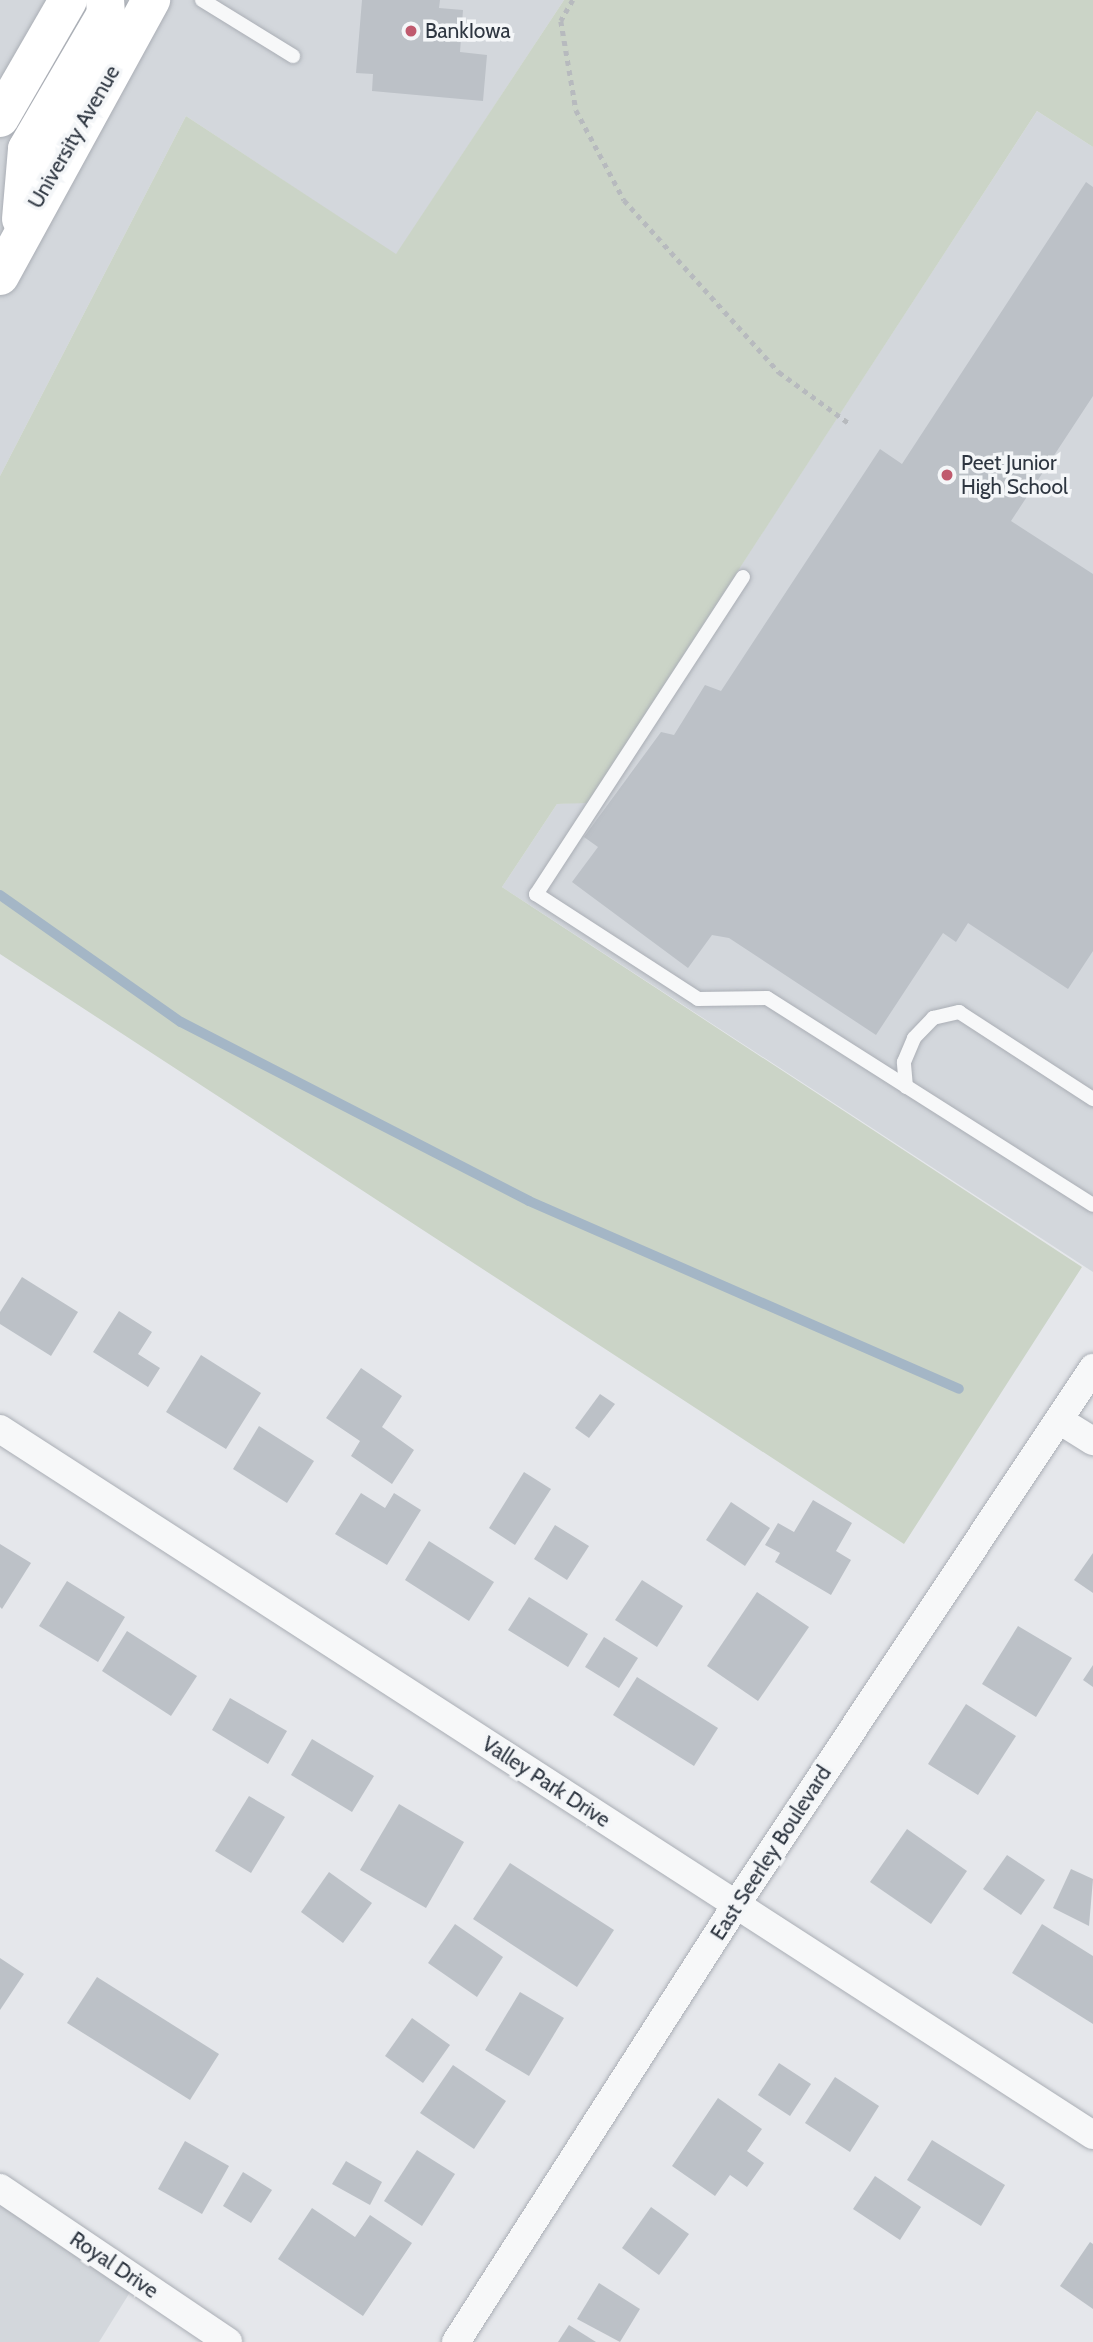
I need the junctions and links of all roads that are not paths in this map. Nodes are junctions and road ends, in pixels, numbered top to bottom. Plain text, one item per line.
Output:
1 (68, 0) edge
2 (105, 0) edge
3 (151, 0) edge
4 (202, 0) edge
5 (293, 56) dead end
6 (0, 118) edge
7 (20, 231) junction
8 (0, 276) edge
9 (743, 577) dead end
10 (906, 1087) junction
11 (1093, 1099) edge
12 (1093, 1205) edge
13 (1093, 1368) edge
14 (1059, 1420) junction
15 (0, 1429) edge
16 (1093, 1441) edge
17 (736, 1905) junction
18 (1093, 2135) edge
19 (0, 2188) edge
20 (228, 2342) edge
21 (456, 2342) edge

1 - 6 main road
2 - 7 main road
3 - 7 main road, University Avenue
4 - 5 lane
7 - 8 main road, University Avenue
9 - 10 lane
10 - 11 lane
10 - 12 lane
13 - 14 street, East Seerley Boulevard
14 - 16 street
14 - 17 street, East Seerley Boulevard
15 - 17 street, Valley Park Drive
17 - 18 street, Valley Park Drive
17 - 21 street, East Seerley Boulevard
19 - 20 street, Royal Drive

